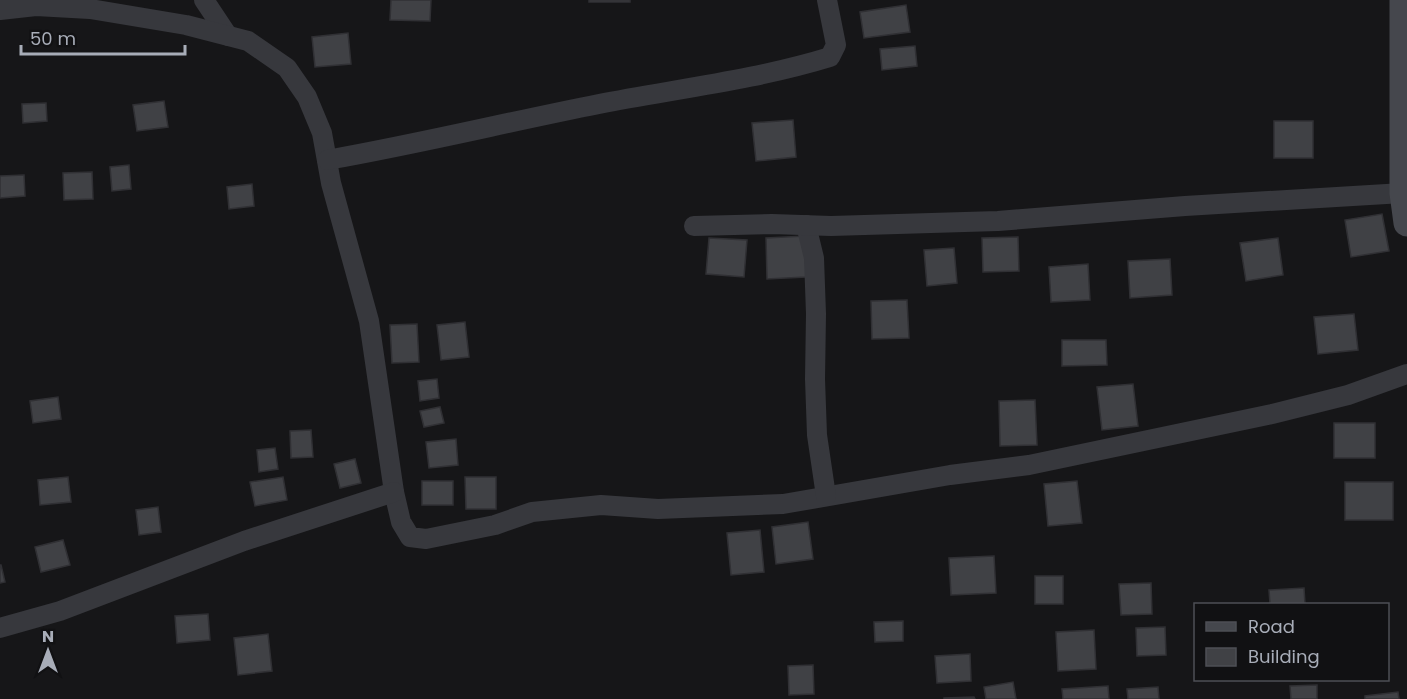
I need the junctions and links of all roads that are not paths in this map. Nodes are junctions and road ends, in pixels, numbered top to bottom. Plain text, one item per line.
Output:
1 (204, 0) edge
2 (827, 0) edge
3 (1403, 0) edge
4 (0, 10) edge
5 (228, 36) junction
6 (327, 160) junction
7 (1403, 193) junction
8 (1407, 223) edge
9 (806, 225) junction
10 (694, 226) dead end
11 (1407, 375) edge
12 (394, 492) junction
13 (826, 496) junction
14 (0, 628) edge

1 - 5 street
2 - 6 street
3 - 7 street
4 - 5 street
5 - 6 street
6 - 12 street
7 - 8 street
7 - 9 street
9 - 10 street
9 - 13 street
11 - 13 street
12 - 13 street
12 - 14 street

